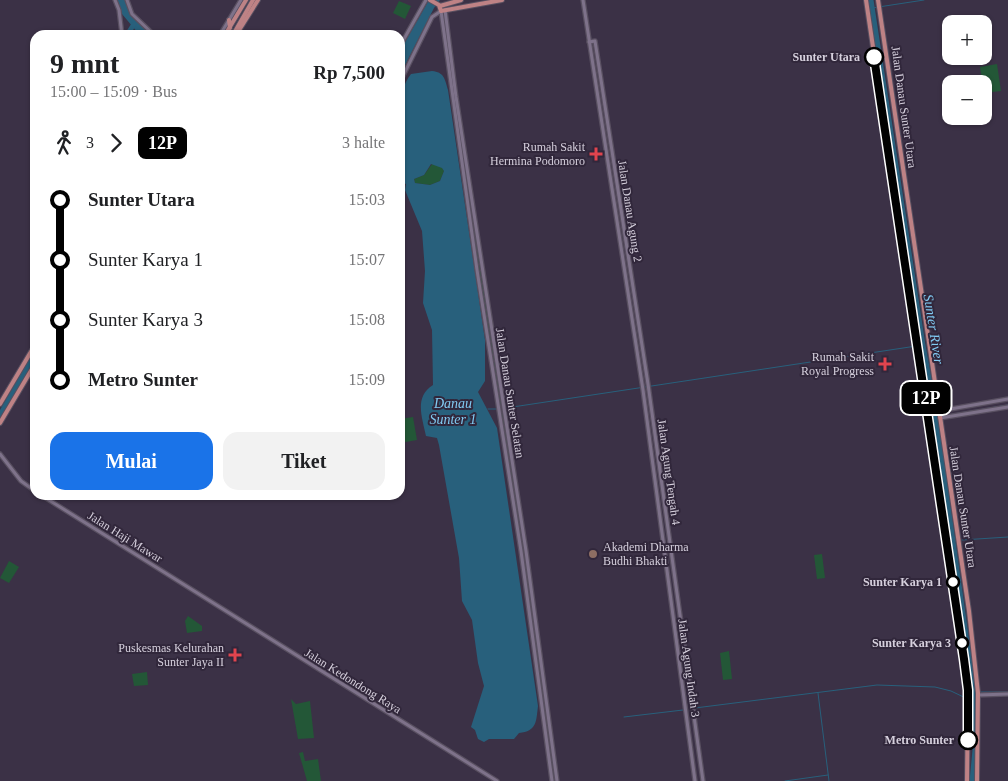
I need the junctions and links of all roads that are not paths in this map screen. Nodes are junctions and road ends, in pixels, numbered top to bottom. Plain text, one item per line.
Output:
1 (115, 0) edge
2 (127, 0) edge
3 (241, 0) edge
4 (246, 0) edge
5 (253, 0) edge
6 (258, 0) edge
7 (426, 0) edge
8 (430, 0) edge
9 (461, 0) edge
10 (502, 0) edge
11 (582, 0) edge
12 (878, 1) edge
13 (443, 2) edge
14 (866, 2) edge
15 (440, 8) junction
16 (229, 20) junction
17 (230, 28) joint
18 (238, 28) joint
19 (122, 30) edge
20 (149, 30) edge
21 (223, 30) edge
22 (405, 37) edge
23 (590, 44) junction
24 (405, 72) edge
25 (897, 135) junction
26 (887, 136) junction
27 (30, 353) edge
28 (30, 372) edge
29 (642, 388) joint
30 (649, 389) joint
31 (1008, 399) edge
32 (0, 404) edge
33 (1008, 407) edge
34 (502, 409) junction
35 (939, 415) junction
36 (0, 423) edge
37 (0, 454) edge
38 (30, 487) edge
39 (49, 500) edge
40 (950, 522) junction
41 (666, 557) joint
42 (200, 594) joint
43 (978, 694) junction
44 (1008, 694) edge
45 (692, 706) joint
46 (497, 781) edge
47 (552, 781) edge
48 (557, 781) edge
49 (695, 781) edge
50 (703, 781) edge
51 (967, 781) edge
52 (977, 781) edge

1 - 19 street
2 - 20 street
3 - 16 street
4 - 17 main road
5 - 18 main road
6 - 18 main road
7 - 22 street
8 - 15 main road
9 - 13 main road
10 - 15 main road
11 - 23 street, Jalan Danau Agung 2
12 - 25 main road, Jalan Danau Sunter Utara
13 - 15 main road
14 - 26 main road, Jalan Danau Sunter Utara
15 - 24 street
15 - 34 street, Jalan Danau Sunter Selatan
15 - 34 street, Jalan Danau Sunter Selatan
16 - 17 main road
16 - 21 street
23 - 29 street, Jalan Danau Agung 2
23 - 30 street, Jalan Danau Agung 2
25 - 26 main road
25 - 35 main road, Jalan Danau Sunter Utara
26 - 40 main road, Jalan Danau Sunter Utara
27 - 32 main road
28 - 36 main road
29 - 41 street, Jalan Agung Tengah 4
30 - 45 street, Jalan Agung Tengah 4
31 - 35 street
33 - 35 street
34 - 47 street, Jalan Danau Sunter Selatan
34 - 48 street, Jalan Danau Sunter Selatan
35 - 40 main road, Jalan Danau Sunter Utara
37 - 38 street
39 - 42 street, Jalan Haji Mawar
40 - 43 main road, Jalan Danau Sunter Utara
40 - 51 main road, Jalan Danau Sunter Utara
41 - 49 street, Jalan Agung Indah 3
42 - 46 street, Jalan Kedondong Raya
43 - 44 street
43 - 52 main road, Jalan Danau Sunter Utara
45 - 50 street, Jalan Agung Indah 3

